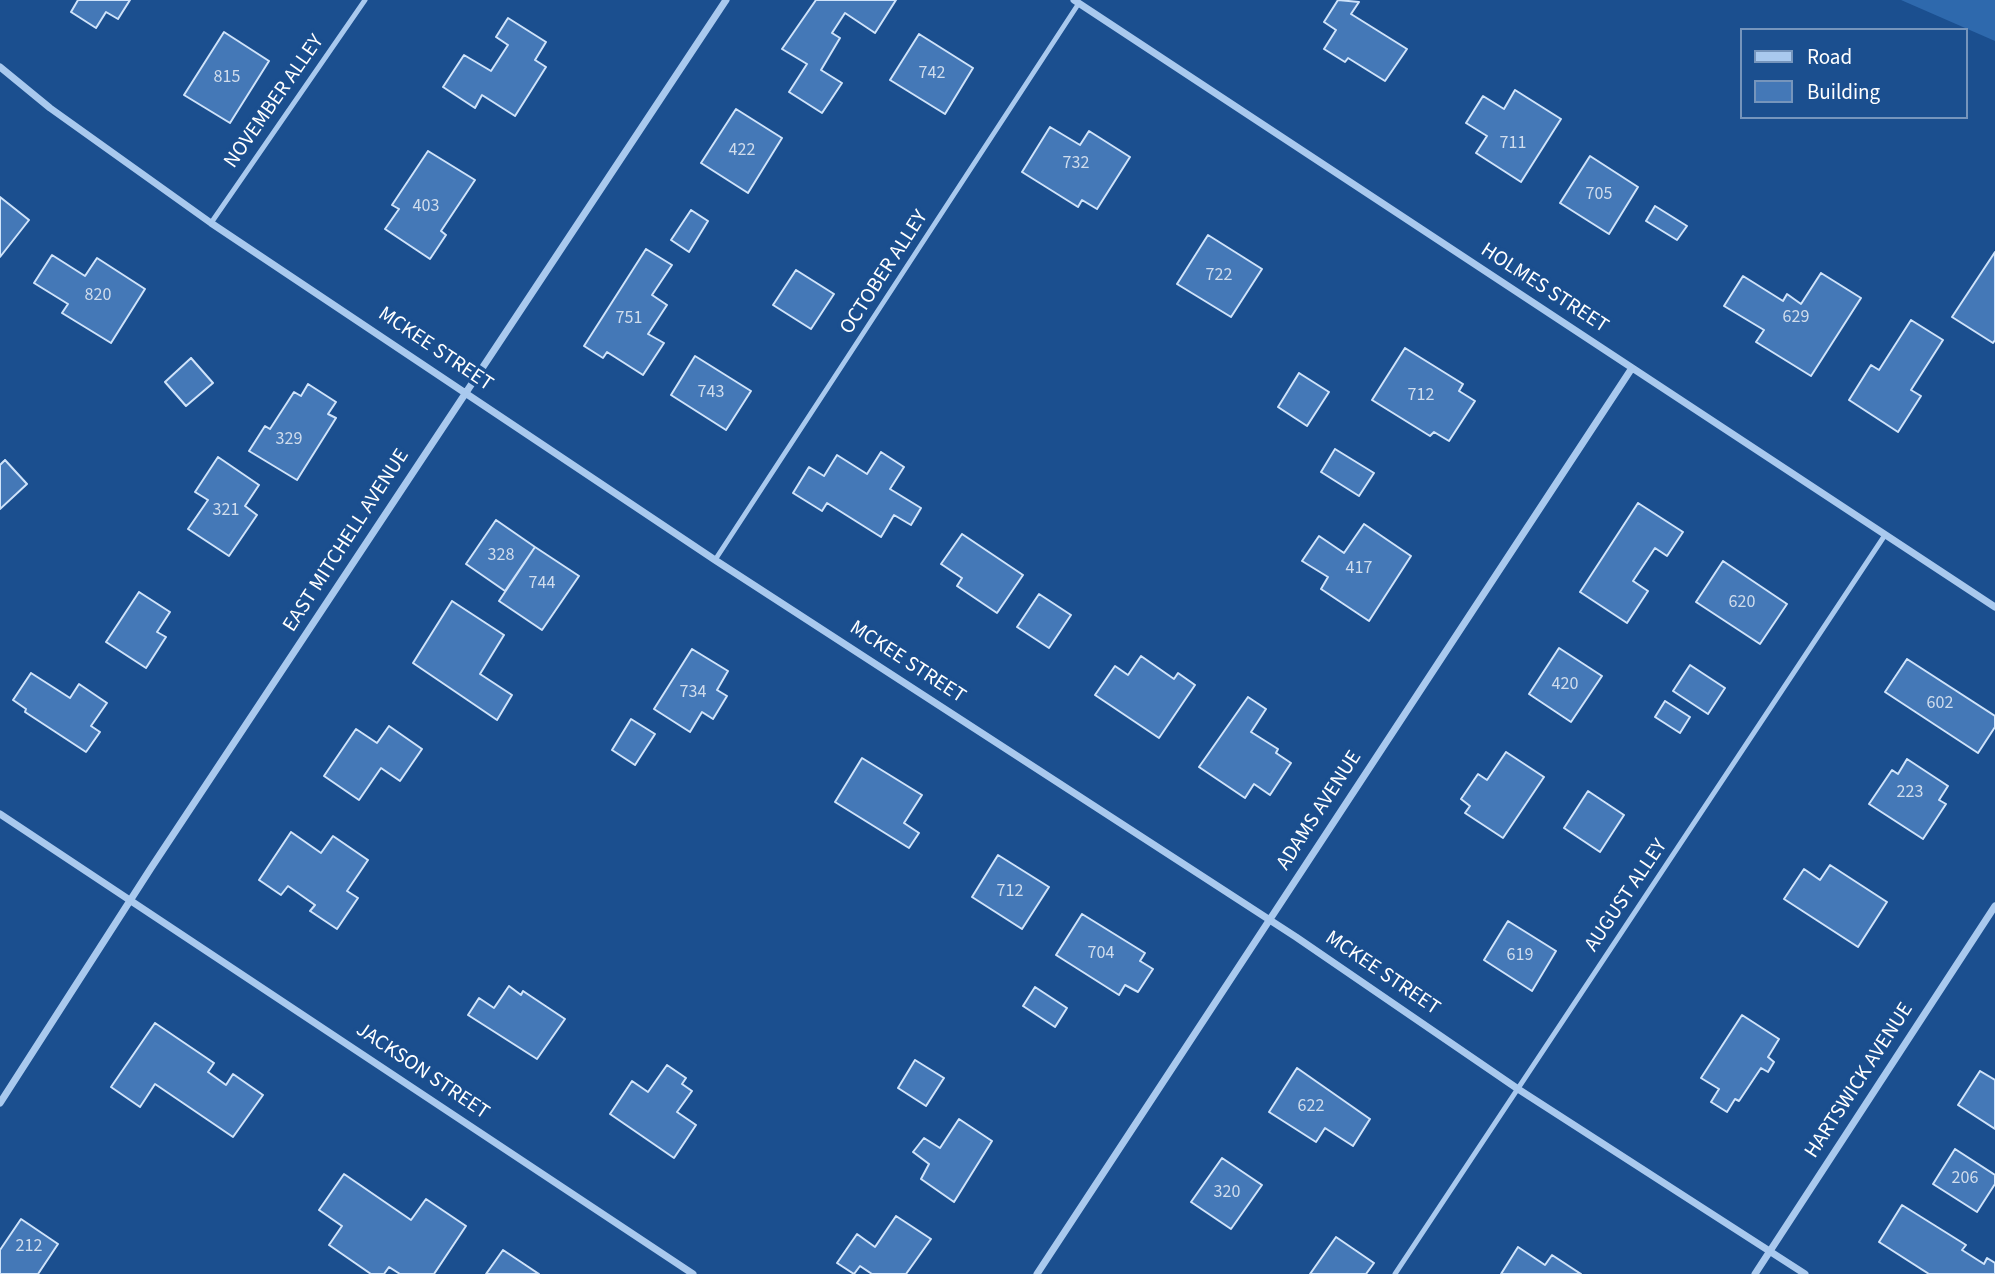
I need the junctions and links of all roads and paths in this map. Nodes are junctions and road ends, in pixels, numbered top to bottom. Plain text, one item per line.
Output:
1 (365, 0) edge
2 (726, 0) edge
3 (1077, 2) edge
4 (0, 67) edge
5 (211, 223) junction
6 (1632, 368) junction
7 (466, 393) junction
8 (1885, 535) junction
9 (715, 560) junction
10 (1995, 607) edge
11 (0, 814) edge
12 (131, 899) junction
13 (1995, 906) edge
14 (1270, 919) junction
15 (1518, 1089) junction
16 (0, 1103) edge
17 (1770, 1250) junction
18 (693, 1274) edge
19 (1037, 1274) edge
20 (1395, 1274) edge
21 (1755, 1274) edge
22 (1805, 1274) edge

1 - 5 lane, NOVEMBER ALLEY
2 - 7 street, EAST MITCHELL AVENUE
3 - 6 street, HOLMES STREET
3 - 9 lane, OCTOBER ALLEY
4 - 5 street, MCKEE STREET
5 - 7 street, MCKEE STREET
6 - 8 street, HOLMES STREET
6 - 14 street, ADAMS AVENUE
7 - 9 street, MCKEE STREET
7 - 12 street, EAST MITCHELL AVENUE
8 - 10 street, HOLMES STREET
8 - 15 lane, AUGUST ALLEY
9 - 14 street, MCKEE STREET
11 - 12 street, JACKSON STREET
12 - 16 street, EAST MITCHELL AVENUE
12 - 18 street, JACKSON STREET
13 - 17 street, HARTSWICK AVENUE
14 - 15 street, MCKEE STREET
14 - 19 street, ADAMS AVENUE
15 - 17 street, MCKEE STREET
15 - 20 lane, AUGUST ALLEY
17 - 21 street, HARTSWICK AVENUE
17 - 22 street, MCKEE STREET

